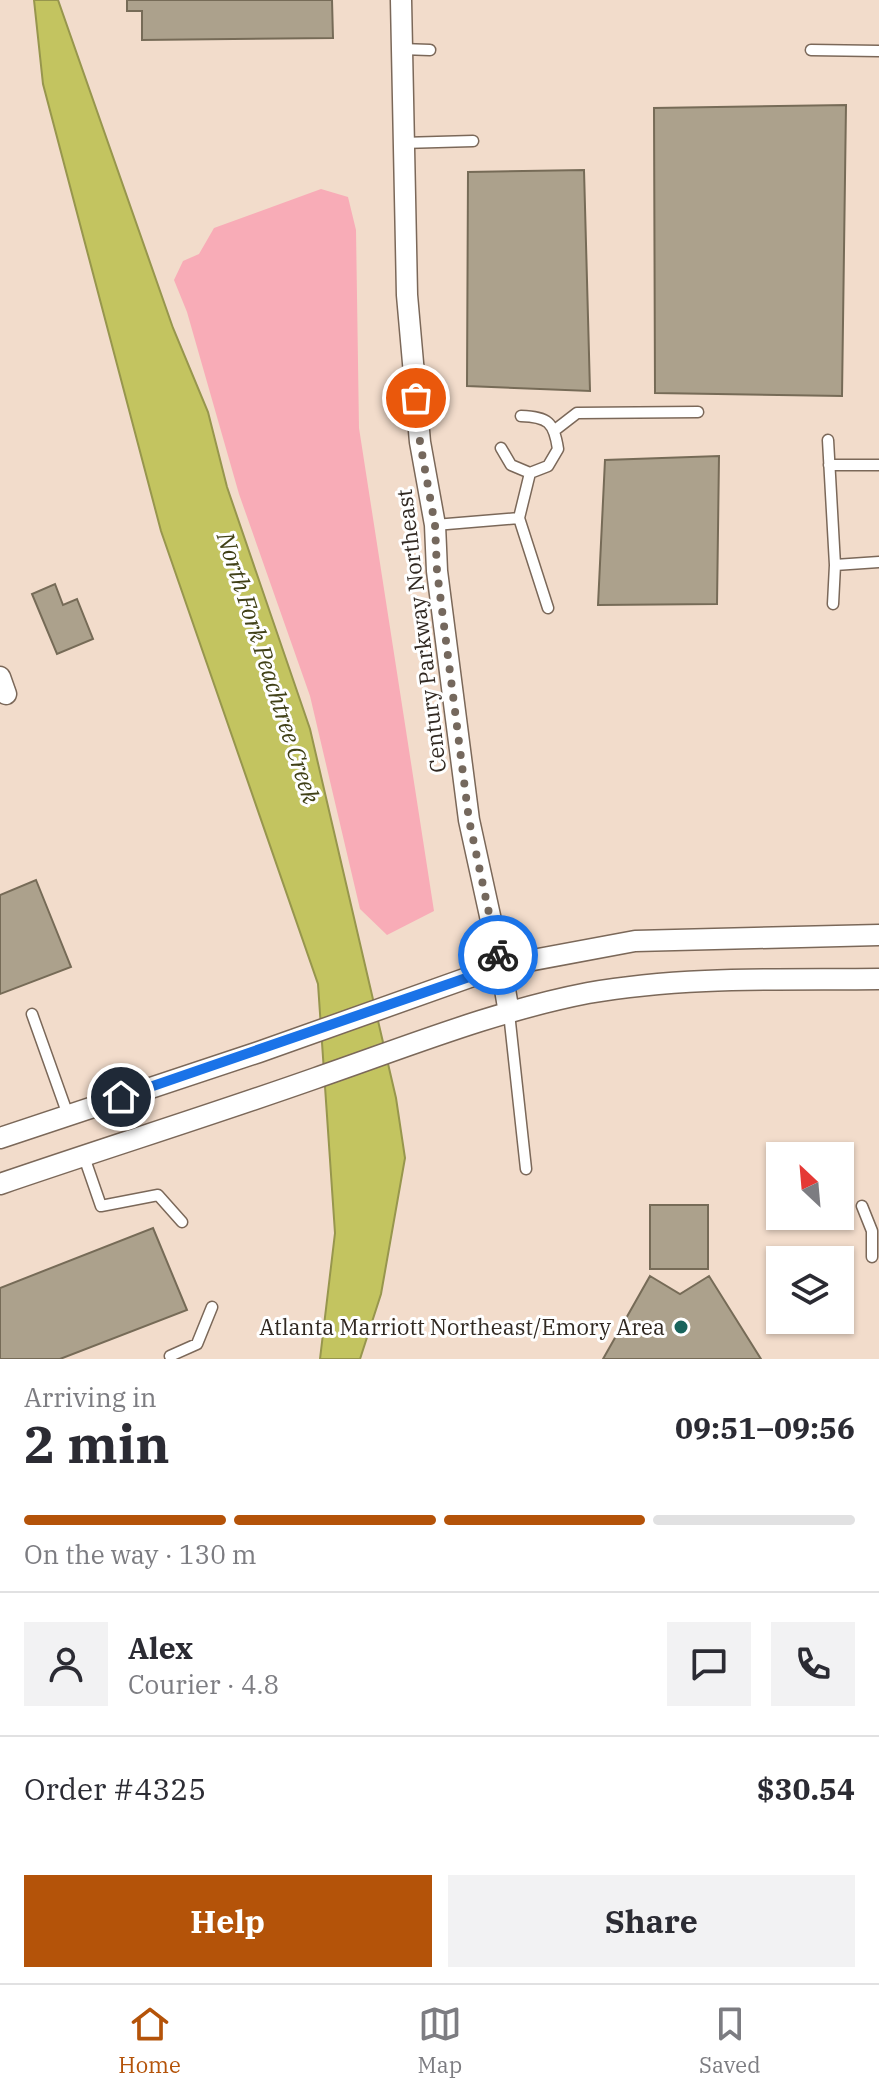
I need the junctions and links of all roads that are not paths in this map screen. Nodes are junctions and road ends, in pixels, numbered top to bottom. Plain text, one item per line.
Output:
1 (401, 0) edge
2 (401, 49) junction
3 (430, 50) dead end
4 (811, 50) dead end
5 (879, 51) edge
6 (473, 141) dead end
7 (402, 143) junction
8 (698, 412) dead end
9 (521, 416) dead end
10 (555, 430) junction
11 (828, 440) dead end
12 (501, 448) dead end
13 (829, 465) junction
14 (879, 465) edge
15 (530, 473) junction
16 (519, 518) junction
17 (435, 525) junction
18 (879, 562) edge
19 (835, 565) junction
20 (833, 604) dead end
21 (548, 608) dead end
22 (879, 935) edge
23 (501, 966) junction
24 (879, 979) edge
25 (509, 1013) junction
26 (32, 1014) dead end
27 (68, 1115) junction
28 (0, 1138) edge
29 (83, 1154) junction
30 (526, 1169) dead end
31 (0, 1184) edge
32 (862, 1206) dead end
33 (182, 1222) dead end
34 (876, 1231) edge
35 (872, 1257) dead end
36 (212, 1307) dead end
37 (170, 1356) dead end

1 - 2 street, Century Parkway Northeast
2 - 3 lane
2 - 7 street, Century Parkway Northeast
4 - 5 lane
6 - 7 lane
7 - 17 street, Century Parkway Northeast
8 - 10 lane
9 - 10 lane
10 - 15 lane
11 - 13 lane
12 - 15 lane
13 - 14 lane
13 - 19 lane
15 - 16 lane
16 - 17 lane
16 - 21 lane
17 - 23 street, Century Parkway Northeast
18 - 19 lane
19 - 20 lane
22 - 23 street
23 - 25 street, Century Parkway Northeast
23 - 27 street
24 - 25 street
25 - 29 street
25 - 30 lane
26 - 27 lane
27 - 28 street
29 - 31 street
29 - 33 lane
32 - 34 lane
34 - 35 lane
36 - 37 lane

